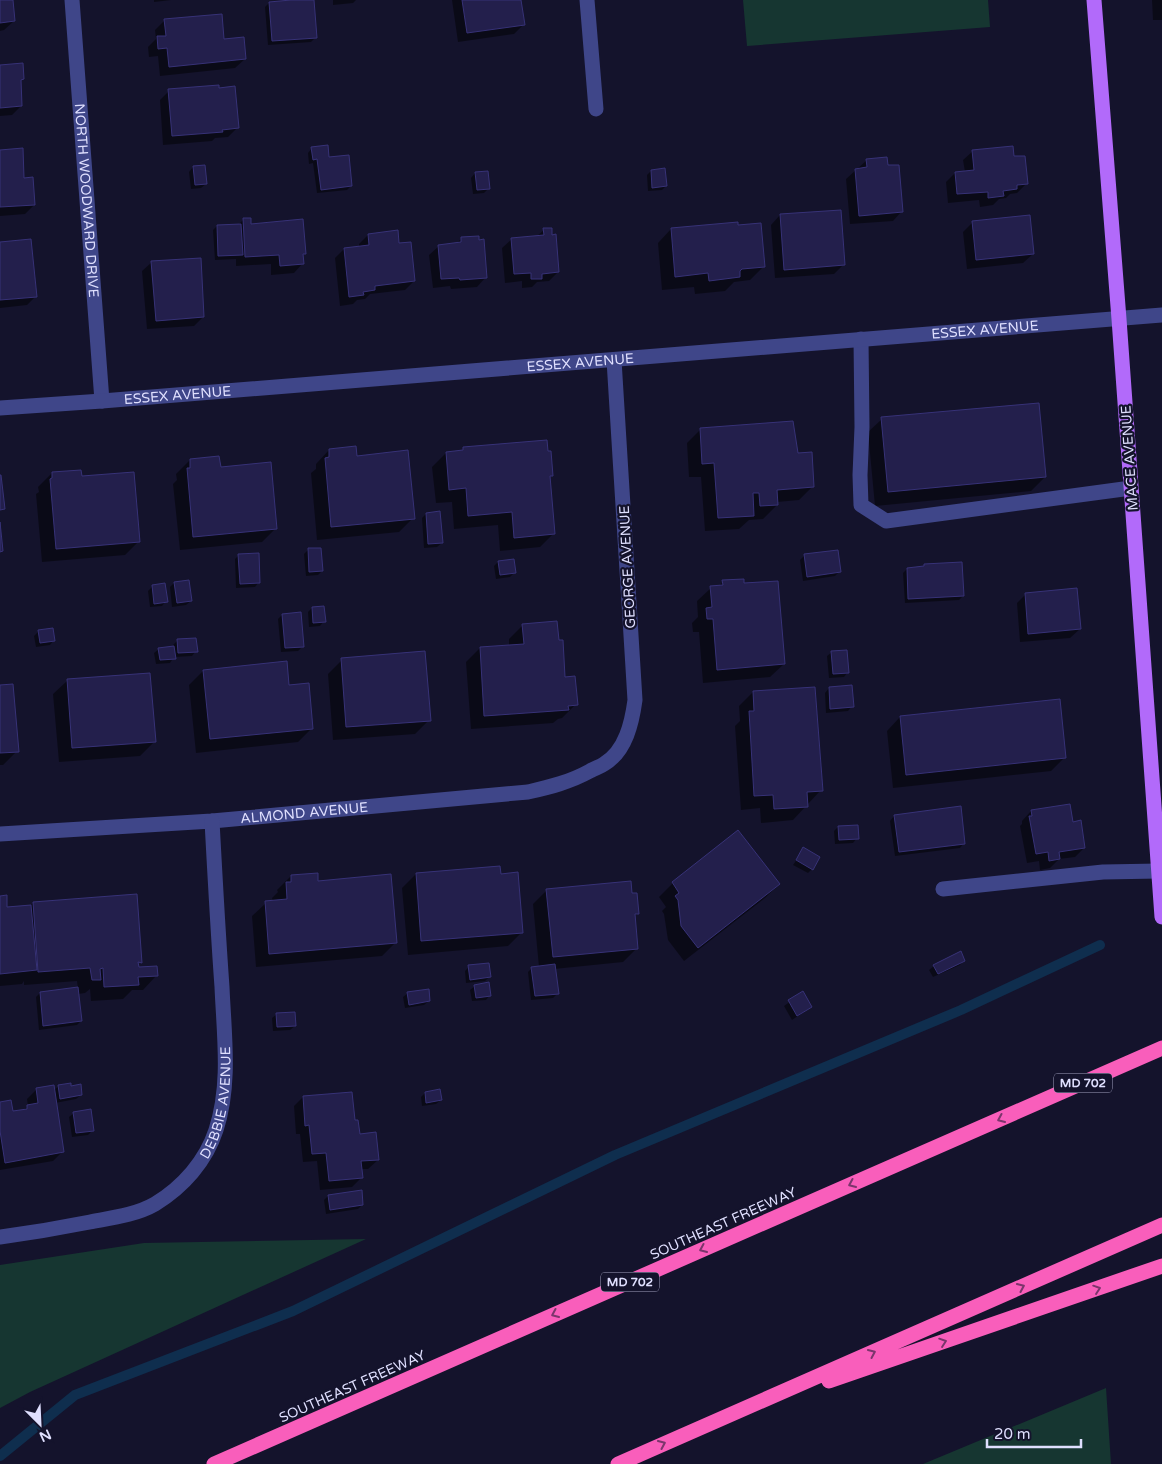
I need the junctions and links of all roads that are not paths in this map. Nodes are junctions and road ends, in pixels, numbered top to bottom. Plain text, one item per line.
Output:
1 (72, 0) edge
2 (587, 0) edge
3 (1094, 0) edge
4 (596, 109) dead end
5 (1162, 315) edge
6 (1120, 319) junction
7 (861, 339) junction
8 (614, 360) junction
9 (102, 401) junction
10 (0, 408) edge
11 (1131, 488) junction
12 (604, 765) joint
13 (212, 821) junction
14 (0, 834) edge
15 (1159, 871) junction
16 (943, 890) dead end
17 (1162, 917) edge
18 (1162, 1039) edge
19 (1162, 1048) edge
20 (1120, 1063) junction
21 (1162, 1225) edge
22 (0, 1237) edge
23 (1162, 1266) edge
24 (731, 1414) junction
25 (214, 1464) edge
26 (618, 1464) edge

1 - 9 street, NORTH WOODWARD DRIVE
2 - 4 street
3 - 6 main road, MACE AVENUE
5 - 6 street, ESSEX AVENUE
6 - 7 street, ESSEX AVENUE
6 - 11 main road, MACE AVENUE
7 - 8 street, ESSEX AVENUE
7 - 11 street
8 - 9 street, ESSEX AVENUE
8 - 12 street, GEORGE AVENUE
9 - 10 street, ESSEX AVENUE
11 - 15 main road, MACE AVENUE
12 - 13 street, ALMOND AVENUE
13 - 14 street, ALMOND AVENUE
13 - 22 street, DEBBIE AVENUE
15 - 16 street
15 - 17 main road, MACE AVENUE
18 - 20 highway
19 - 20 highway, SOUTHEAST FREEWAY / MD 702
20 -> 25 highway, SOUTHEAST FREEWAY / MD 702
24 -> 21 highway
24 -> 23 highway
26 -> 24 highway

